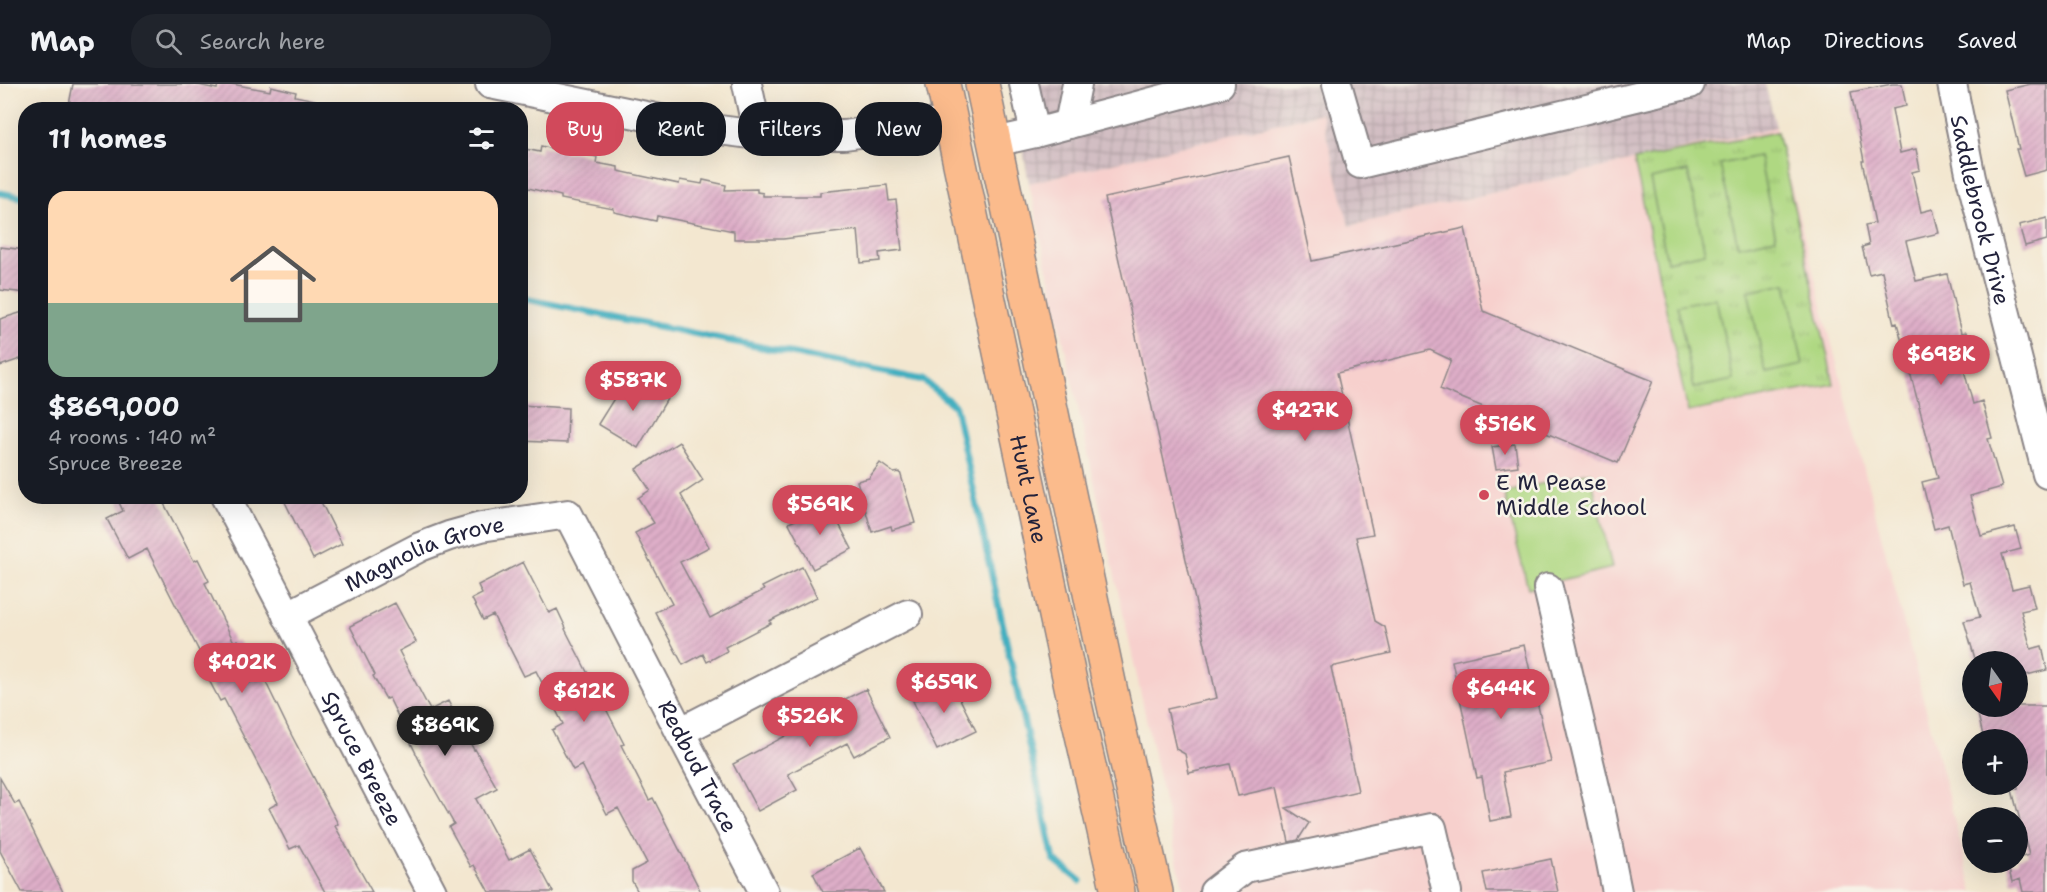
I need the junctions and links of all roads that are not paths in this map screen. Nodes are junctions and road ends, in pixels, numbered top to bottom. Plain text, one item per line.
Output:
1 (490, 84) edge
2 (747, 84) edge
3 (943, 84) edge
4 (982, 84) edge
5 (1024, 84) edge
6 (1077, 84) edge
7 (1220, 84) edge
8 (1337, 84) edge
9 (1690, 84) edge
10 (1952, 84) edge
11 (751, 102) edge
12 (1069, 124) junction
13 (952, 128) junction
14 (738, 132) edge
15 (1035, 133) junction
16 (843, 135) edge
17 (995, 142) junction
18 (2047, 474) edge
19 (229, 504) edge
20 (568, 514) joint
21 (1548, 588) dead end
22 (908, 614) dead end
23 (288, 616) junction
24 (1111, 692) junction
25 (1074, 700) junction
26 (680, 732) junction
27 (432, 892) edge
28 (764, 892) edge
29 (1118, 892) edge
30 (1156, 892) edge
31 (1214, 892) edge
32 (1447, 892) edge
33 (1617, 892) edge

1 - 14 street
2 - 11 street
3 - 13 main road, Hunt Lane
4 - 17 main road, Hunt Lane
5 - 15 street
6 - 12 street
7 - 12 street
8 - 9 street
10 - 18 street, Saddlebrook Drive
12 - 15 street
13 - 16 street
13 - 17 main road
13 - 25 main road, Hunt Lane
15 - 17 street
17 - 24 main road, Hunt Lane
19 - 23 street, Spruce Breeze
20 - 23 street, Magnolia Grove
20 - 26 street, Redbud Trace
21 - 33 street
22 - 26 street
23 - 27 street, Spruce Breeze
24 - 25 main road
24 - 30 main road, Hunt Lane
25 - 29 main road, Hunt Lane
26 - 28 street, Redbud Trace
31 - 32 street

